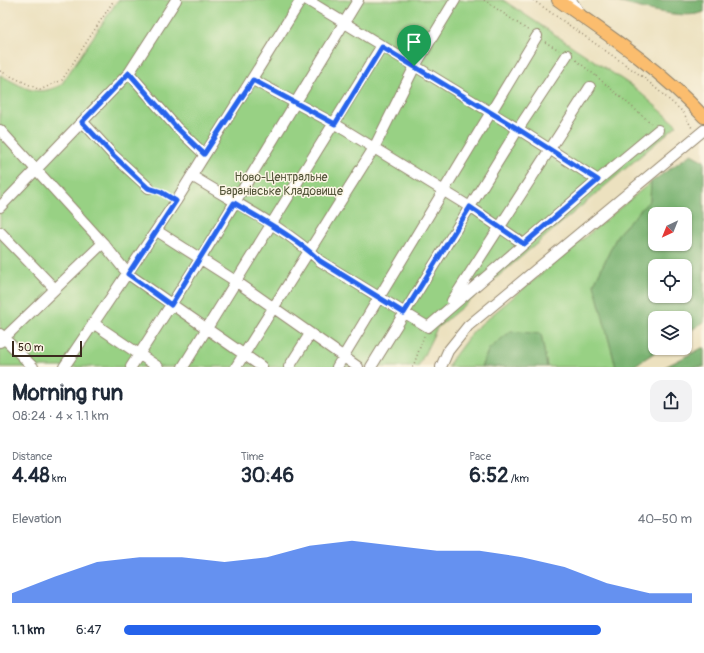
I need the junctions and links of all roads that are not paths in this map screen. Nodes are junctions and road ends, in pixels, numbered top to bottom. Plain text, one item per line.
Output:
1 (176, 0) edge
2 (300, 0) edge
3 (307, 0) edge
4 (358, 0) edge
5 (455, 0) edge
6 (558, 0) edge
7 (571, 0) edge
8 (584, 18) junction
9 (344, 22) junction
10 (536, 36) dead end
11 (382, 47) junction
12 (567, 55) dead end
13 (414, 66) junction
14 (129, 73) junction
15 (253, 80) junction
16 (590, 87) dead end
17 (296, 102) junction
18 (492, 113) junction
19 (704, 117) edge
20 (82, 122) junction
21 (335, 124) junction
22 (518, 129) junction
23 (0, 130) edge
24 (658, 130) road end
25 (700, 133) edge
26 (374, 148) junction
27 (549, 149) junction
28 (204, 154) junction
29 (37, 169) junction
30 (192, 176) junction
31 (598, 180) junction
32 (148, 188) road end
33 (443, 191) junction
34 (234, 203) junction
35 (0, 207) edge
36 (470, 207) junction
37 (272, 226) junction
38 (501, 227) junction
39 (157, 231) junction
40 (0, 232) edge
41 (103, 244) junction
42 (524, 244) junction
43 (309, 251) junction
44 (201, 258) junction
45 (128, 274) junction
46 (236, 282) junction
47 (54, 288) junction
48 (380, 297) junction
49 (171, 305) junction
50 (273, 308) junction
51 (446, 312) junction
52 (404, 313) junction
53 (93, 323) junction
54 (207, 329) junction
55 (310, 334) junction
56 (1, 338) edge
57 (244, 354) junction
58 (138, 355) junction
59 (344, 357) junction
60 (34, 367) edge
61 (64, 367) edge
62 (131, 367) edge
63 (158, 367) edge
64 (183, 367) edge
65 (236, 367) edge
66 (262, 367) edge
67 (289, 367) edge
68 (337, 367) edge
69 (358, 367) edge
70 (371, 367) edge
71 (441, 367) edge

1 - 14 street
2 - 15 street
3 - 9 street
4 - 9 street
5 - 13 street
6 - 8 main road
7 - 8 street
8 - 19 main road
9 - 11 street
9 - 17 street
10 - 18 street
11 - 13 street
11 - 21 street
12 - 22 street
13 - 18 street
13 - 26 street
14 - 20 street
14 - 28 street
15 - 17 street
15 - 28 street
16 - 27 street
17 - 21 street
17 - 34 street
18 - 22 street
18 - 33 street
20 - 29 street
20 - 32 street
21 - 26 street
21 - 37 street
22 - 27 street
22 - 36 street
23 - 29 street
24 - 31 street
25 - 71 street
26 - 33 street
26 - 43 street
27 - 31 street
27 - 38 street
28 - 30 street
29 - 35 street
29 - 41 street
30 - 34 street
30 - 39 street
31 - 42 street
33 - 36 street
33 - 48 street
34 - 37 street
34 - 44 street
36 - 38 street
36 - 52 street
37 - 43 street
37 - 46 street
38 - 42 street
38 - 51 street
39 - 44 street
39 - 45 street
40 - 47 street
41 - 45 street
41 - 47 street
42 - 51 street
43 - 48 street
43 - 50 street
44 - 46 street
44 - 49 street
45 - 49 street
45 - 53 street
46 - 50 street
46 - 54 street
47 - 56 street
48 - 52 street
48 - 59 street
49 - 54 street
49 - 58 street
50 - 55 street
50 - 57 street
51 - 52 street
52 - 70 street
53 - 58 street
53 - 61 street
54 - 57 street
54 - 64 street
55 - 59 street
55 - 67 street
56 - 60 street
57 - 65 street
57 - 66 street
58 - 62 street
58 - 63 street
59 - 68 street
59 - 69 street

